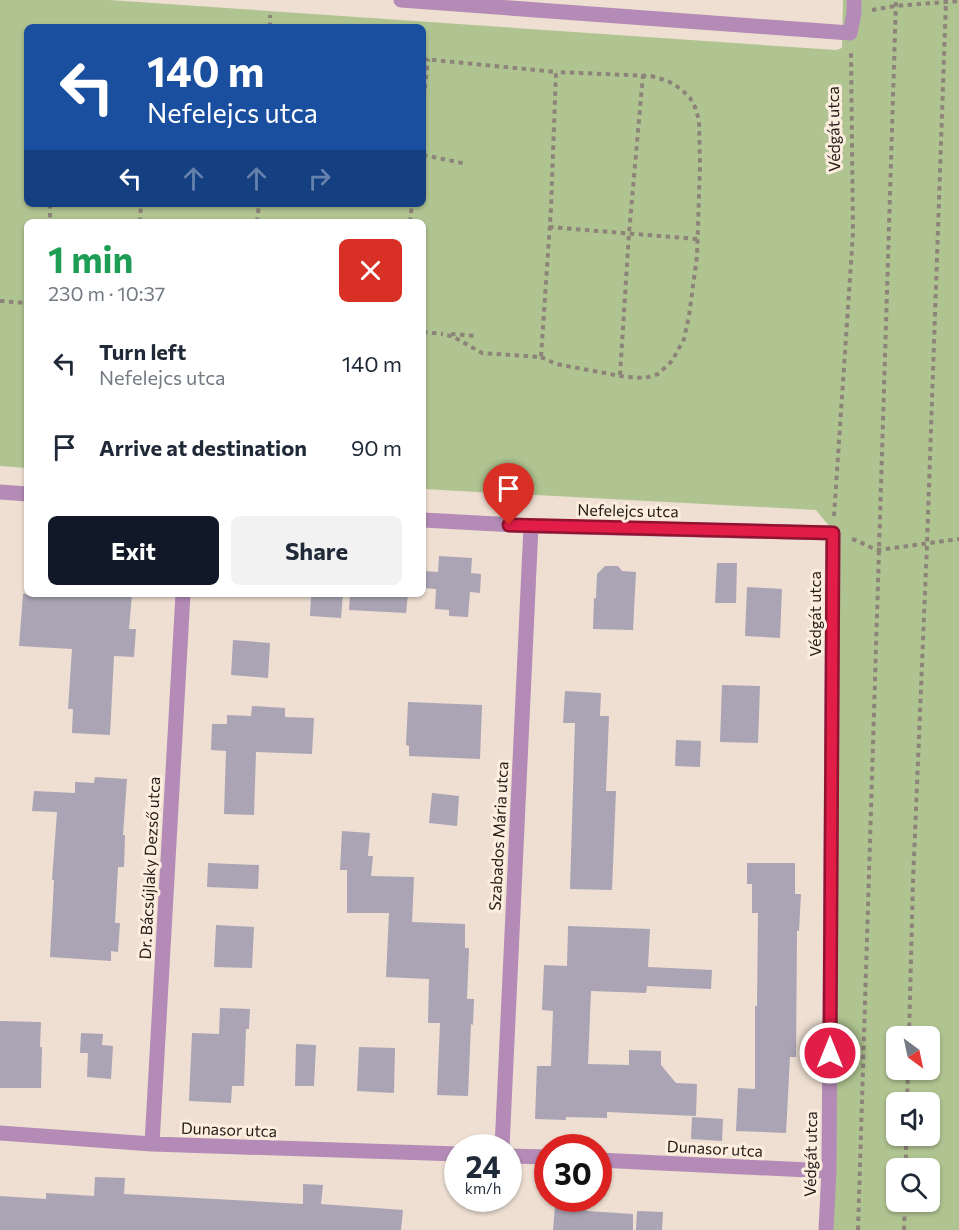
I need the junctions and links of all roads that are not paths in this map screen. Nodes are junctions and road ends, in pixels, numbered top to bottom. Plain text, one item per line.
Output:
1 (401, 0) edge
2 (854, 7) edge
3 (0, 492) edge
4 (24, 494) edge
5 (426, 520) edge
6 (531, 526) junction
7 (833, 533) joint
8 (183, 597) edge
9 (0, 1132) edge
10 (503, 1134) edge
11 (152, 1144) junction
12 (444, 1154) edge
13 (612, 1161) edge
14 (829, 1171) junction
15 (826, 1230) edge

1 - 2 street
3 - 4 street
5 - 6 street, Nefelejcs utca
6 - 7 street, Nefelejcs utca
6 - 10 street, Szabados Mária utca
7 - 14 street, Védgát utca
8 - 11 street, Dr. Bácsújlaky Dezső utca
9 - 11 street, Dunasor utca
11 - 12 street, Dunasor utca
13 - 14 street, Dunasor utca
14 - 15 street, Védgát utca

